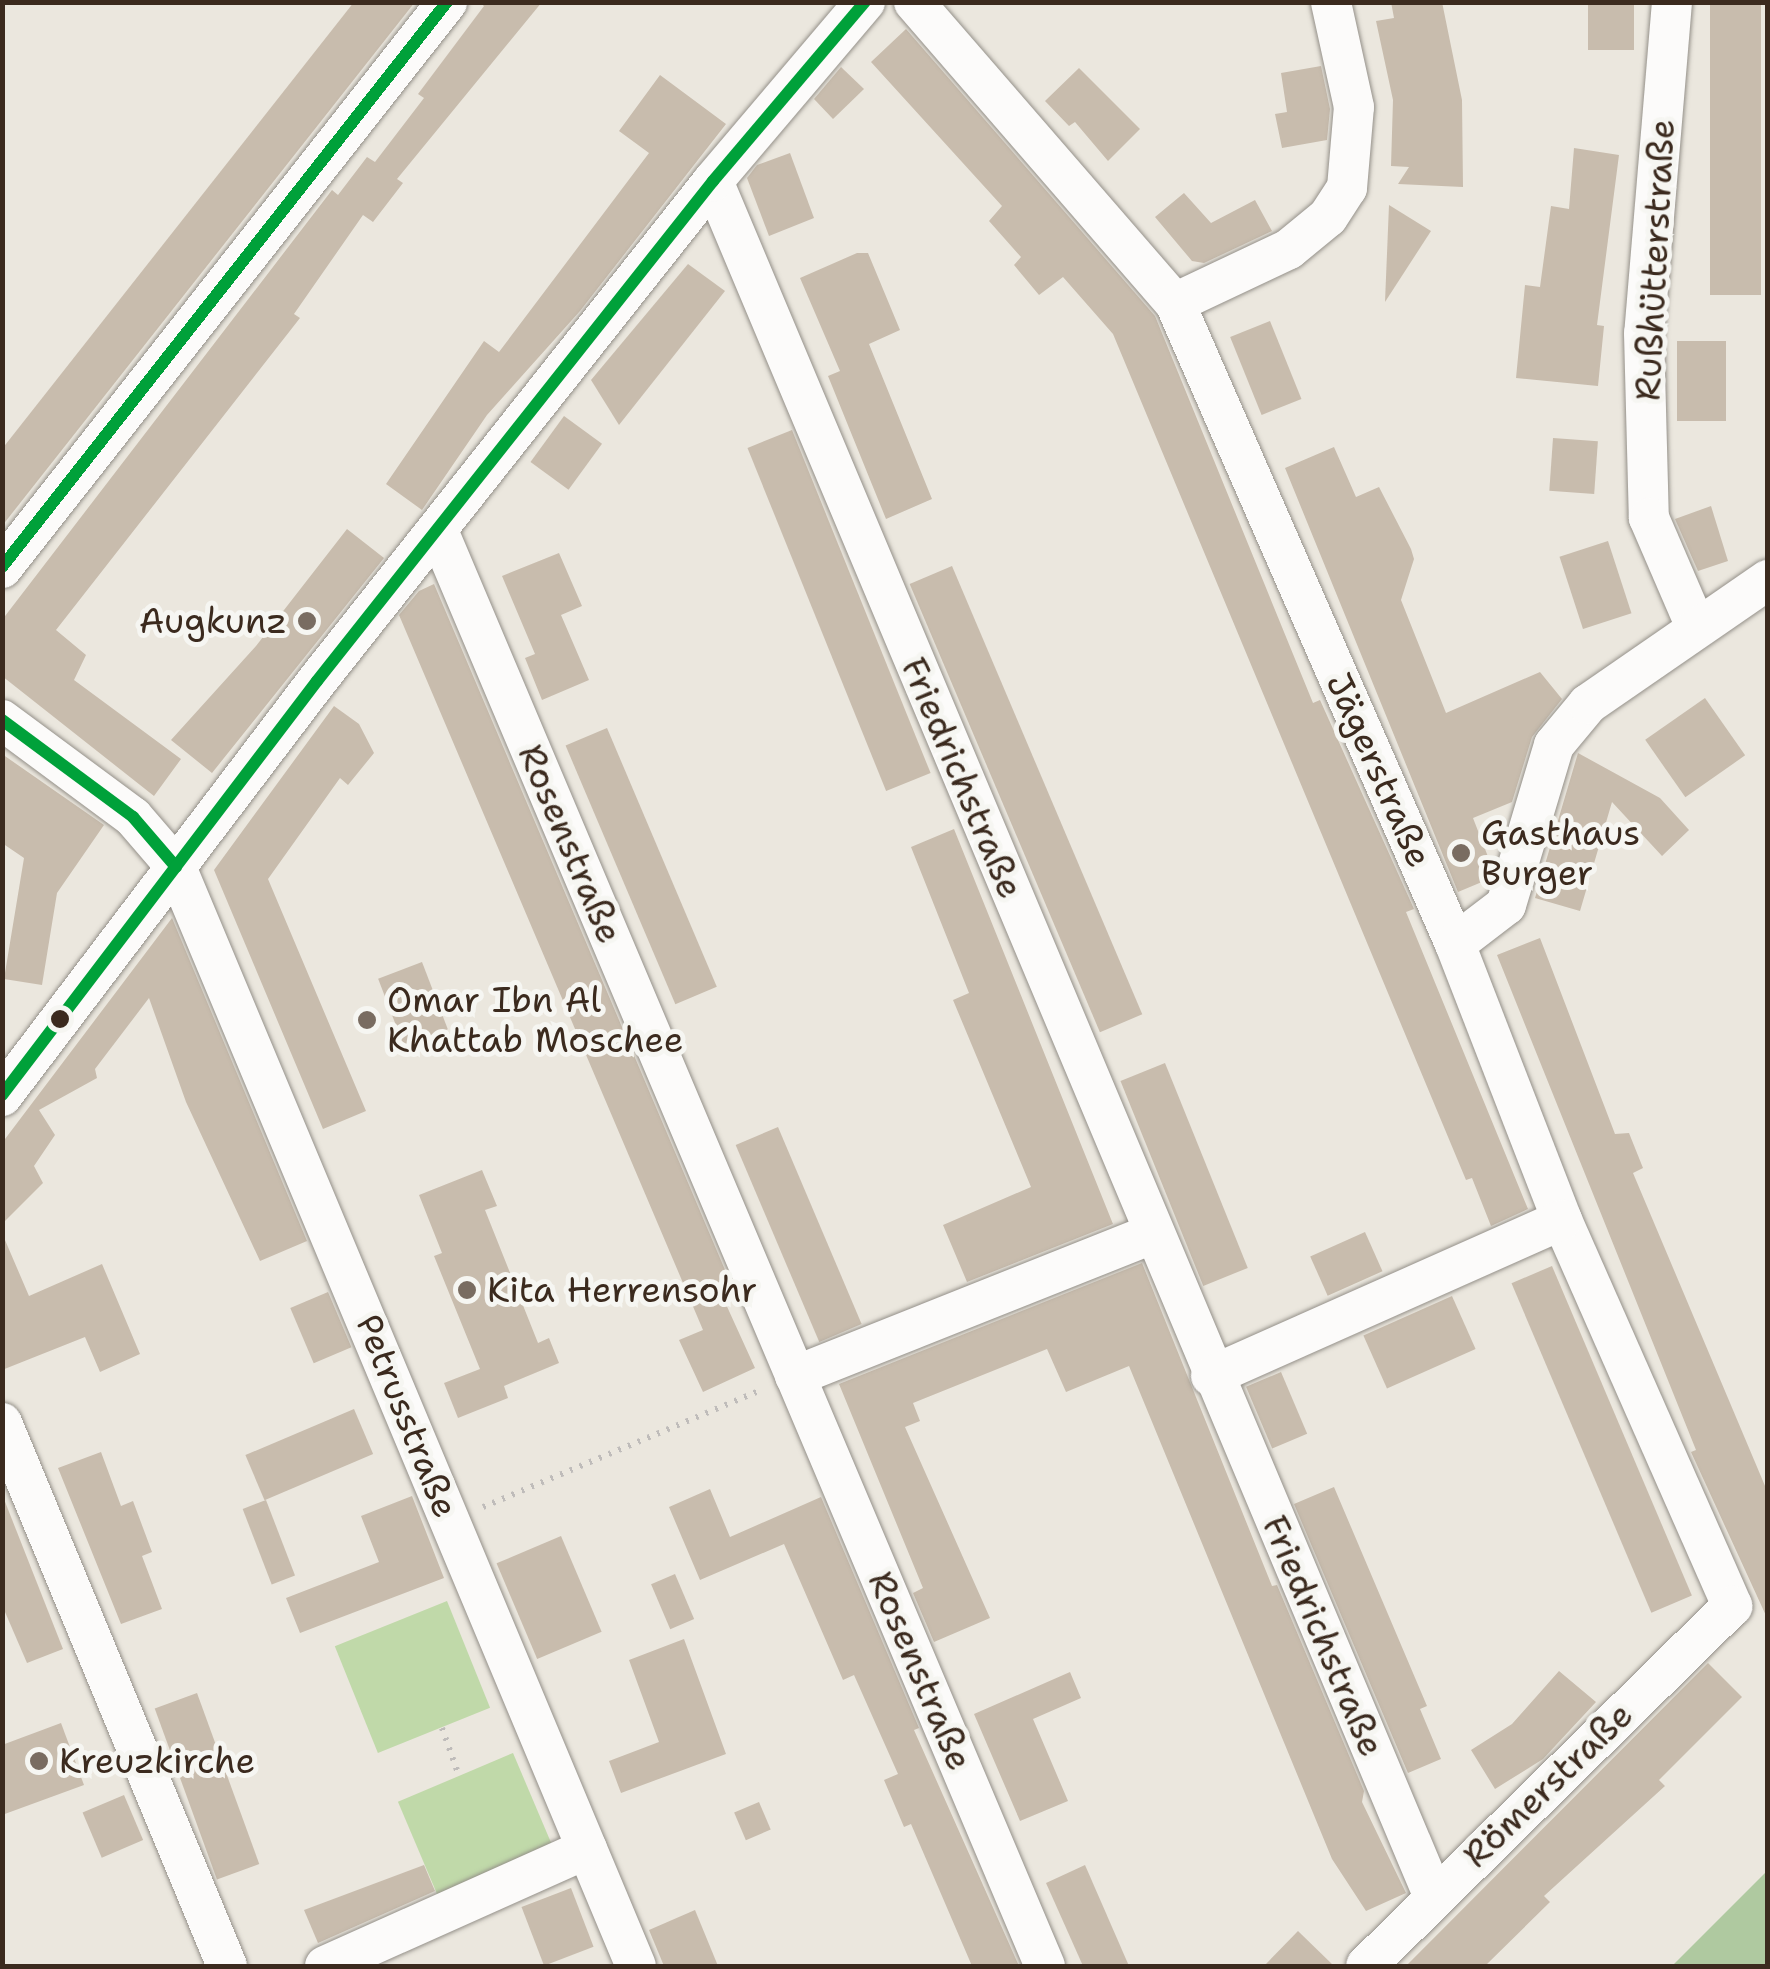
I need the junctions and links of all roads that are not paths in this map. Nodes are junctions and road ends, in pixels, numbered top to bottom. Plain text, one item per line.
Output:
1 (447, 2) edge
2 (865, 2) edge
3 (914, 2) edge
4 (1331, 2) edge
5 (1672, 2) edge
6 (713, 181) junction
7 (1175, 303) junction
8 (439, 533) junction
9 (2, 568) edge
10 (1768, 580) edge
11 (1696, 627) junction
12 (2, 720) edge
13 (176, 867) junction
14 (1455, 944) junction
15 (2, 1096) edge
16 (1562, 1220) junction
17 (1151, 1234) junction
18 (795, 1376) junction
19 (1211, 1376) junction
20 (2, 1424) edge
21 (1732, 1606) joint
22 (587, 1849) junction
23 (1434, 1897) junction
24 (227, 1966) edge
25 (325, 1966) edge
26 (636, 1966) edge
27 (1045, 1966) edge
28 (1366, 1966) edge

1 - 9 street
2 - 6 street
3 - 7 street, Jägerstraße
4 - 7 street
5 - 11 street, Rußhütterstraße
6 - 8 street
6 - 17 street, Friedrichstraße
7 - 14 street, Jägerstraße
8 - 13 street
8 - 18 street, Rosenstraße
10 - 11 street
11 - 14 street
12 - 13 street, Petrusstraße
13 - 15 street
13 - 22 street, Petrusstraße
14 - 16 street, Jägerstraße
16 - 19 street
16 - 21 street, Jägerstraße
17 - 18 street
17 - 19 street, Friedrichstraße
18 - 27 street, Rosenstraße
19 - 23 street, Friedrichstraße
20 - 24 street
21 - 23 street, Römerstraße
22 - 25 street
22 - 26 street, Petrusstraße
23 - 28 street, Römerstraße

